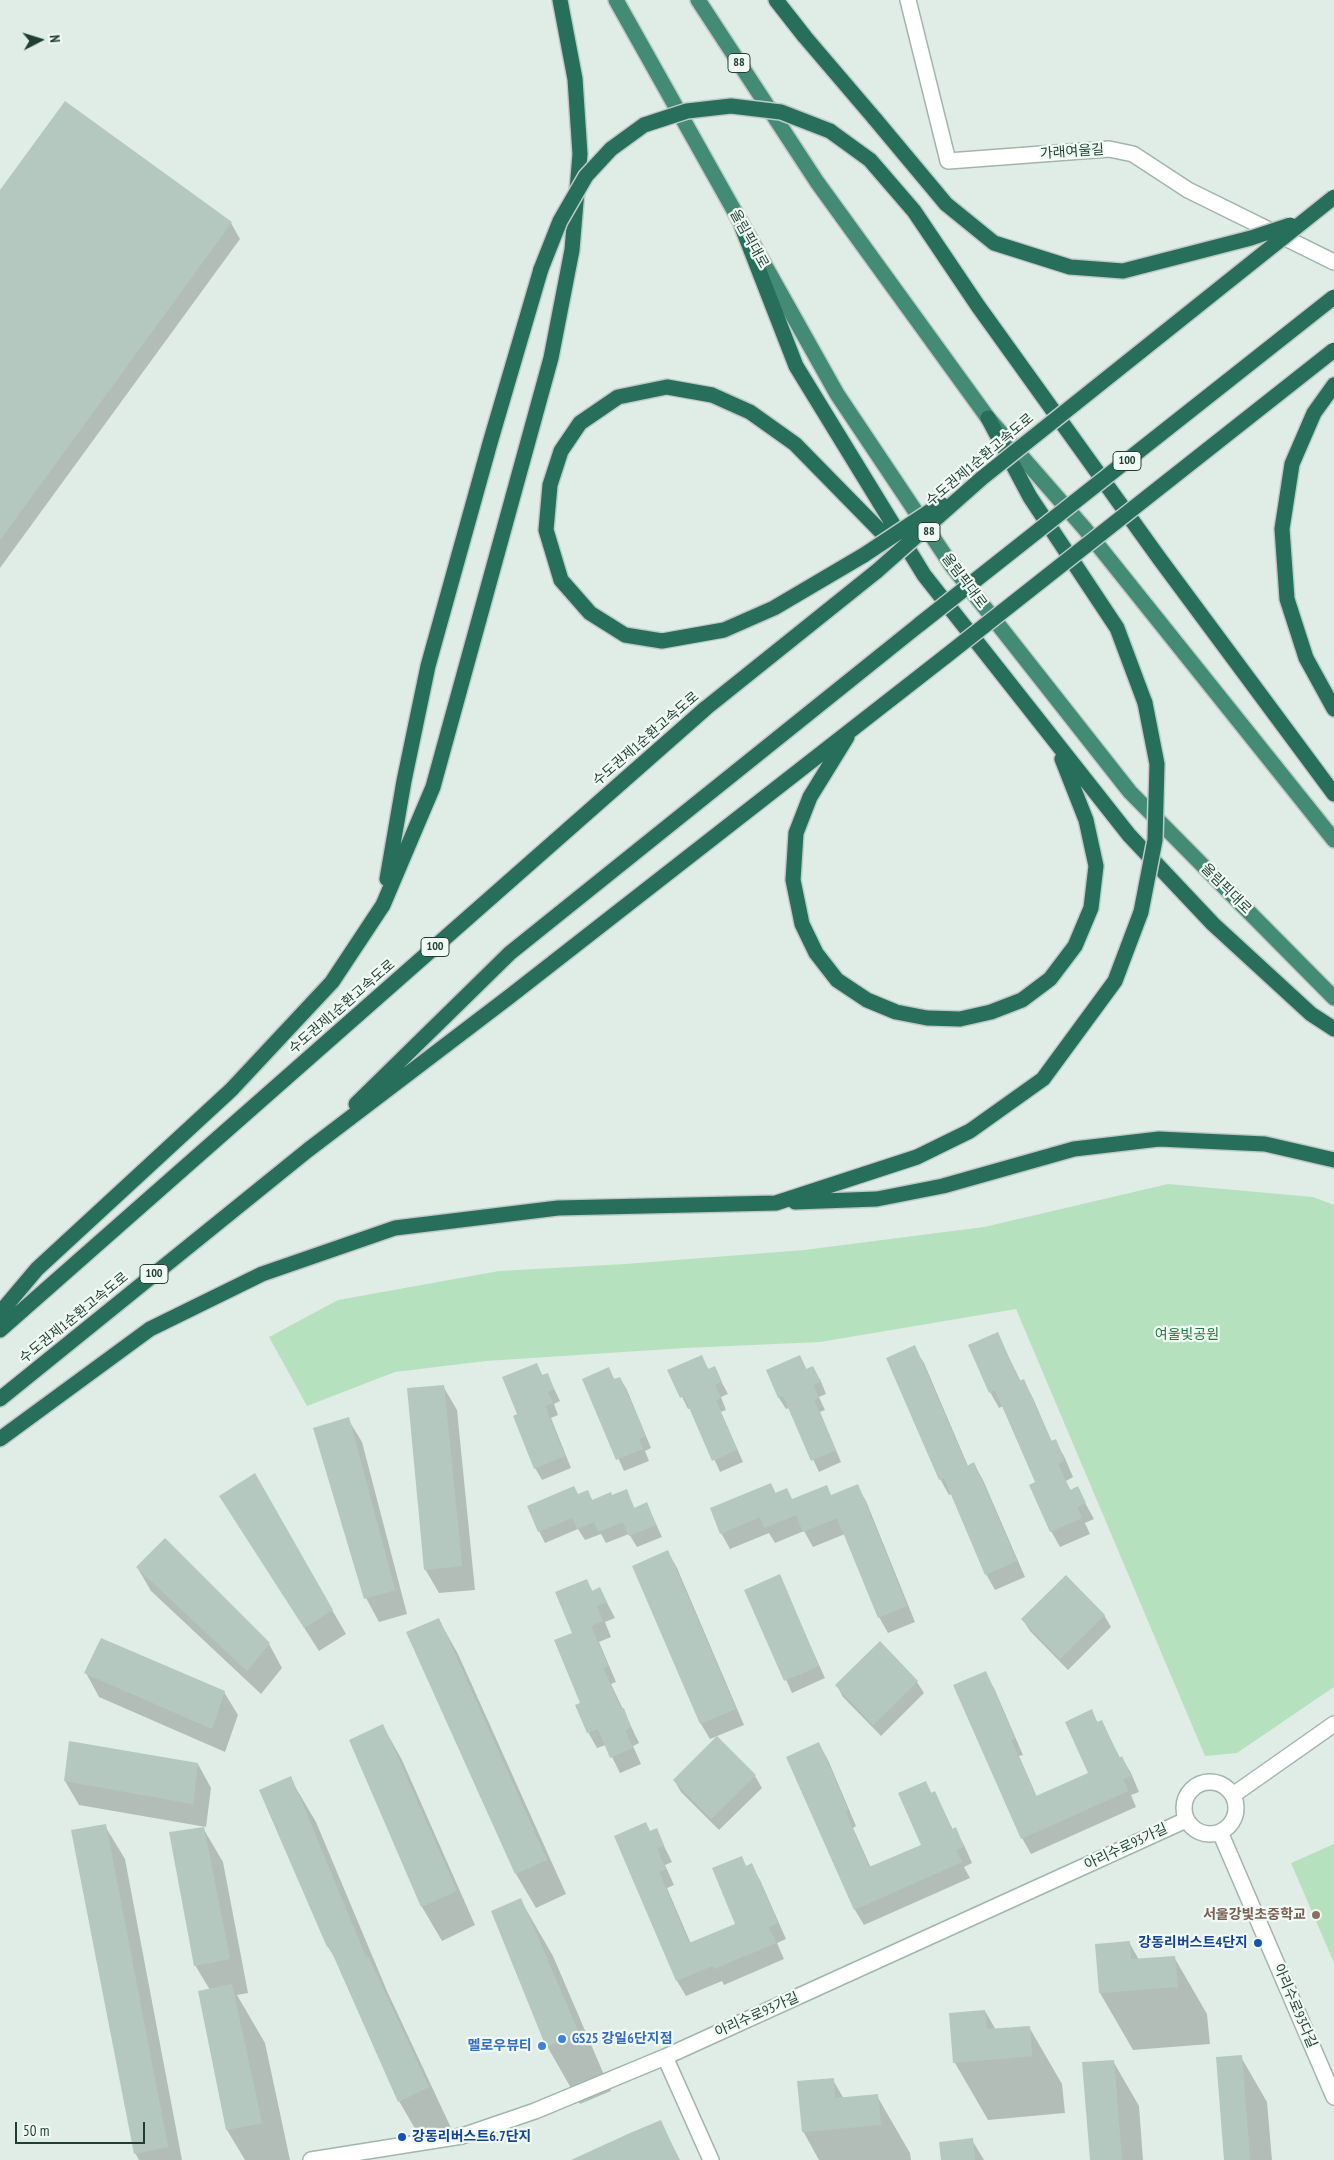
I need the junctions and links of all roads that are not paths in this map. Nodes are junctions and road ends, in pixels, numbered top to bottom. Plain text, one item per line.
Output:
1 (560, 0) edge
2 (616, 0) edge
3 (698, 0) edge
4 (776, 0) edge
5 (908, 0) edge
6 (1334, 197) edge
7 (1301, 221) junction
8 (742, 227) junction
9 (1334, 262) edge
10 (1334, 297) edge
11 (1334, 350) edge
12 (1334, 385) edge
13 (988, 418) junction
14 (982, 478) junction
15 (924, 575) junction
16 (1334, 709) edge
17 (852, 728) junction
18 (1054, 741) junction
19 (1334, 794) edge
20 (1334, 840) edge
21 (382, 905) junction
22 (1334, 998) edge
23 (1334, 1029) edge
24 (308, 1150) junction
25 (1334, 1160) edge
26 (776, 1203) junction
27 (0, 1312) edge
28 (0, 1330) edge
29 (0, 1399) edge
30 (0, 1439) edge
31 (1334, 1724) edge
32 (1233, 1795) junction
33 (1186, 1820) junction
34 (1220, 1832) junction
35 (665, 2057) junction
36 (1334, 2097) edge
37 (312, 2160) edge
38 (711, 2160) edge

1 - 21 highway
2 - 8 highway, 올림픽대로 / 88
3 - 13 highway, 88
4 - 7 highway, bridge
5 - 9 street, 가래여울길
6 - 7 highway, 수도권제1순환고속도로 / 100, bridge
7 - 14 highway, 수도권제1순환고속도로 / 100, bridge
8 - 15 highway
8 - 22 highway, 올림픽대로 / 88
10 - 24 highway, 수도권제1순환고속도로 / 100, bridge
11 - 17 highway, 수도권제1순환고속도로 / 100, bridge
12 - 16 highway
13 - 20 highway, 88
13 - 26 highway, bridge
14 - 15 highway, bridge
14 - 28 highway, 수도권제1순환고속도로 / 100, bridge
15 - 18 highway
17 - 18 highway
17 - 24 highway, 수도권제1순환고속도로 / 100
18 - 23 highway
19 - 21 highway, bridge
21 - 27 highway
24 - 29 highway, 수도권제1순환고속도로 / 100
25 - 26 highway
26 - 30 highway
31 - 32 street
32 - 33 street
32 - 34 street
33 - 34 street
33 - 35 street, 아리수로93가길
34 - 36 street, 아리수로93다길
35 - 37 street, 아리수로93가길
35 - 38 street

